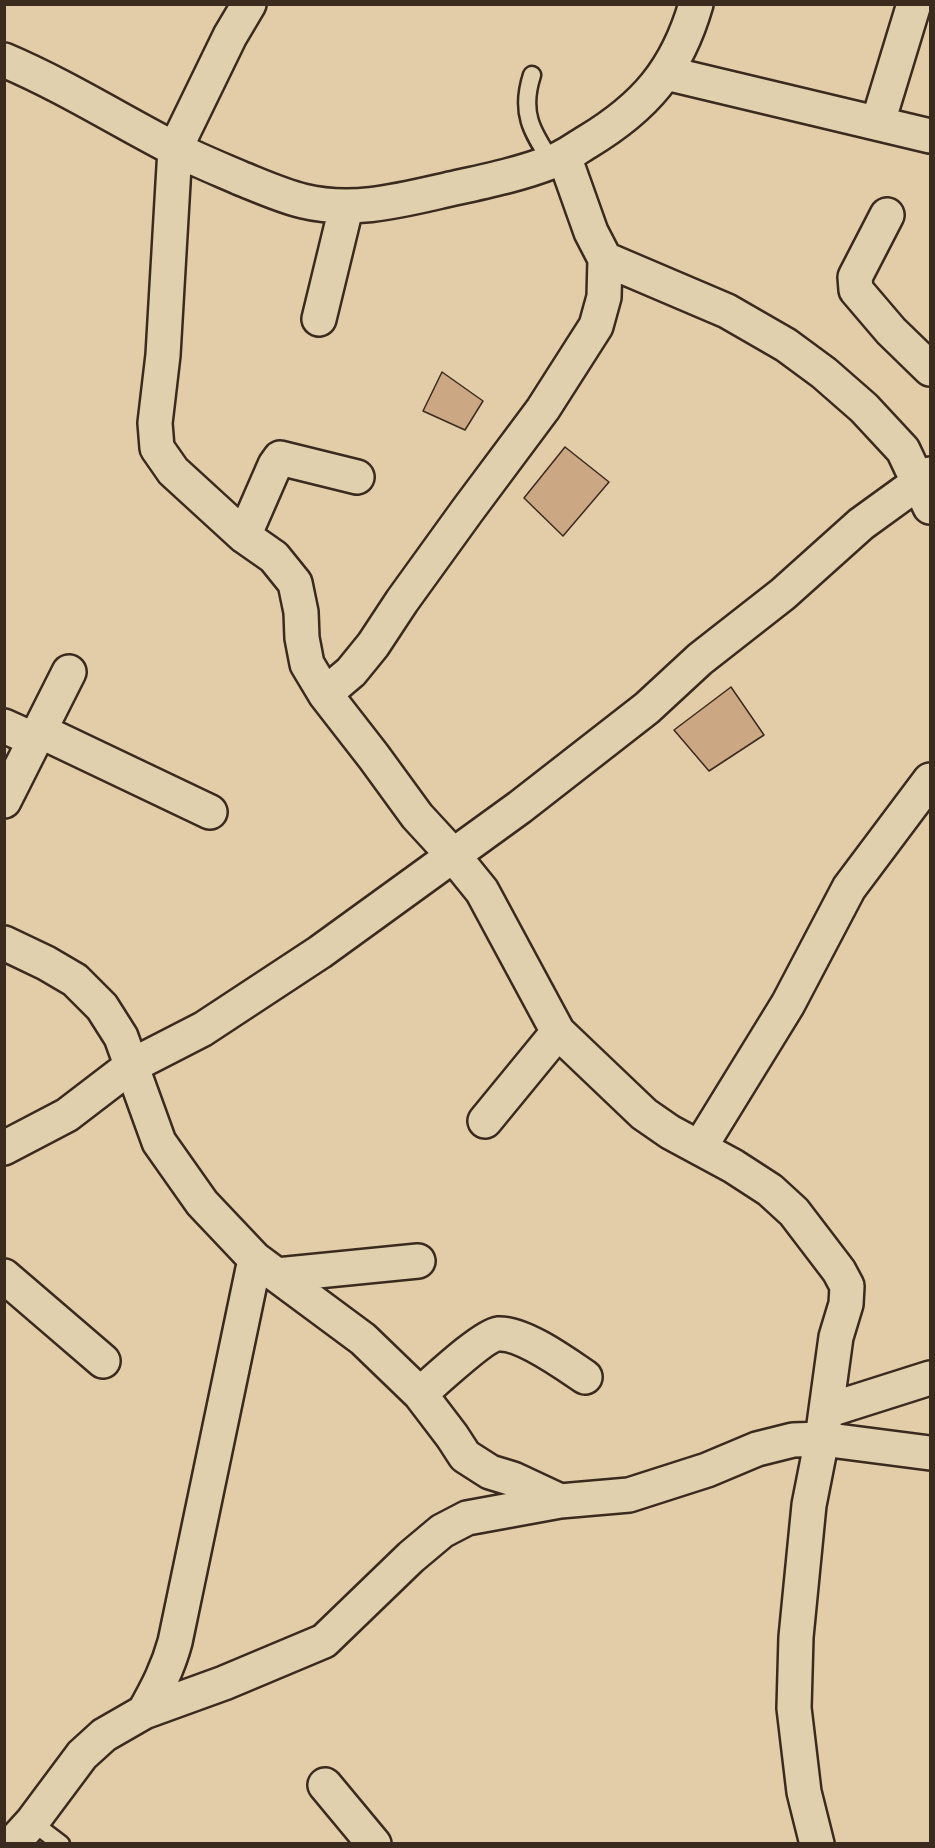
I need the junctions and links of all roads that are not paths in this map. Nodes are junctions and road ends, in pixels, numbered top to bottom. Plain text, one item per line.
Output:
1 (249, 4) edge
2 (696, 4) edge
3 (914, 4) edge
4 (4, 60) edge
5 (666, 73) junction
6 (532, 75) dead end
7 (878, 122) junction
8 (930, 136) edge
9 (175, 149) junction
10 (558, 159) junction
11 (346, 207) junction
12 (887, 215) dead end
13 (605, 259) junction
14 (319, 319) dead end
15 (930, 369) edge
16 (357, 477) dead end
17 (927, 488) edge
18 (244, 536) junction
19 (69, 672) dead end
20 (325, 694) junction
21 (4, 726) edge
22 (38, 735) junction
23 (930, 780) edge
24 (4, 801) edge
25 (210, 812) dead end
26 (452, 854) junction
27 (4, 942) edge
28 (558, 1032) junction
29 (131, 1066) junction
30 (485, 1121) dead end
31 (700, 1147) junction
32 (4, 1148) edge
33 (418, 1261) dead end
34 (266, 1267) junction
35 (4, 1276) edge
36 (103, 1361) dead end
37 (585, 1377) dead end
38 (930, 1378) edge
39 (420, 1394) junction
40 (824, 1425) junction
41 (930, 1453) edge
42 (560, 1501) junction
43 (144, 1712) junction
44 (325, 1785) dead end
45 (22, 1833) edge
46 (61, 1844) edge
47 (374, 1844) edge
48 (816, 1844) edge

1 - 9 street
2 - 5 street
3 - 7 street
4 - 9 street
5 - 7 street
5 - 10 street
6 - 10 lane
7 - 8 street
9 - 11 street
9 - 18 street
10 - 11 street
10 - 13 street
11 - 14 street
12 - 15 street
13 - 17 street
13 - 20 street
16 - 18 street
17 - 26 street
18 - 20 street
19 - 22 street
20 - 26 street
21 - 22 street
22 - 24 street
22 - 25 street
23 - 31 street
26 - 28 street
26 - 29 street
27 - 29 street
28 - 30 street
28 - 31 street
29 - 32 street
29 - 34 street
31 - 40 street
33 - 34 street
34 - 39 street
34 - 43 street
35 - 36 street
37 - 39 street
38 - 40 street
39 - 42 street
40 - 41 street
40 - 42 street
40 - 48 street
42 - 43 street
43 - 45 street
44 - 47 street
45 - 46 lane

